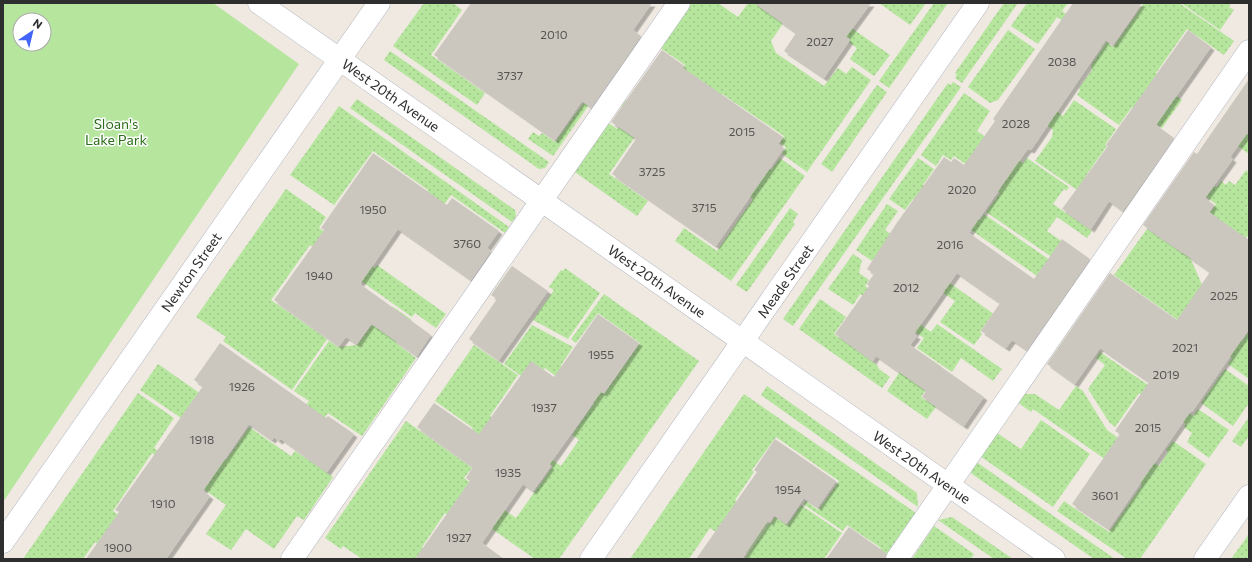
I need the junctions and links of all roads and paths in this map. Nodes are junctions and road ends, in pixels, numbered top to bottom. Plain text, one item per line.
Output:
1 (259, 3) edge
2 (379, 3) edge
3 (679, 3) edge
4 (978, 3) edge
5 (1249, 51) edge
6 (340, 59) junction
7 (542, 201) junction
8 (743, 341) junction
9 (948, 485) junction
10 (1249, 496) edge
11 (3, 542) edge
12 (292, 559) edge
13 (591, 559) edge
14 (897, 559) edge
15 (1054, 559) edge
16 (1205, 559) edge

1 - 6 street, West 20th Avenue
2 - 6 street, Newton Street
3 - 7 street
4 - 8 street, Meade Street
5 - 9 street
6 - 7 street, West 20th Avenue
6 - 11 street, Newton Street
7 - 8 street, West 20th Avenue
7 - 12 street
8 - 9 street, West 20th Avenue
8 - 13 street, Meade Street
9 - 14 street
9 - 15 street, West 20th Avenue
10 - 16 street

